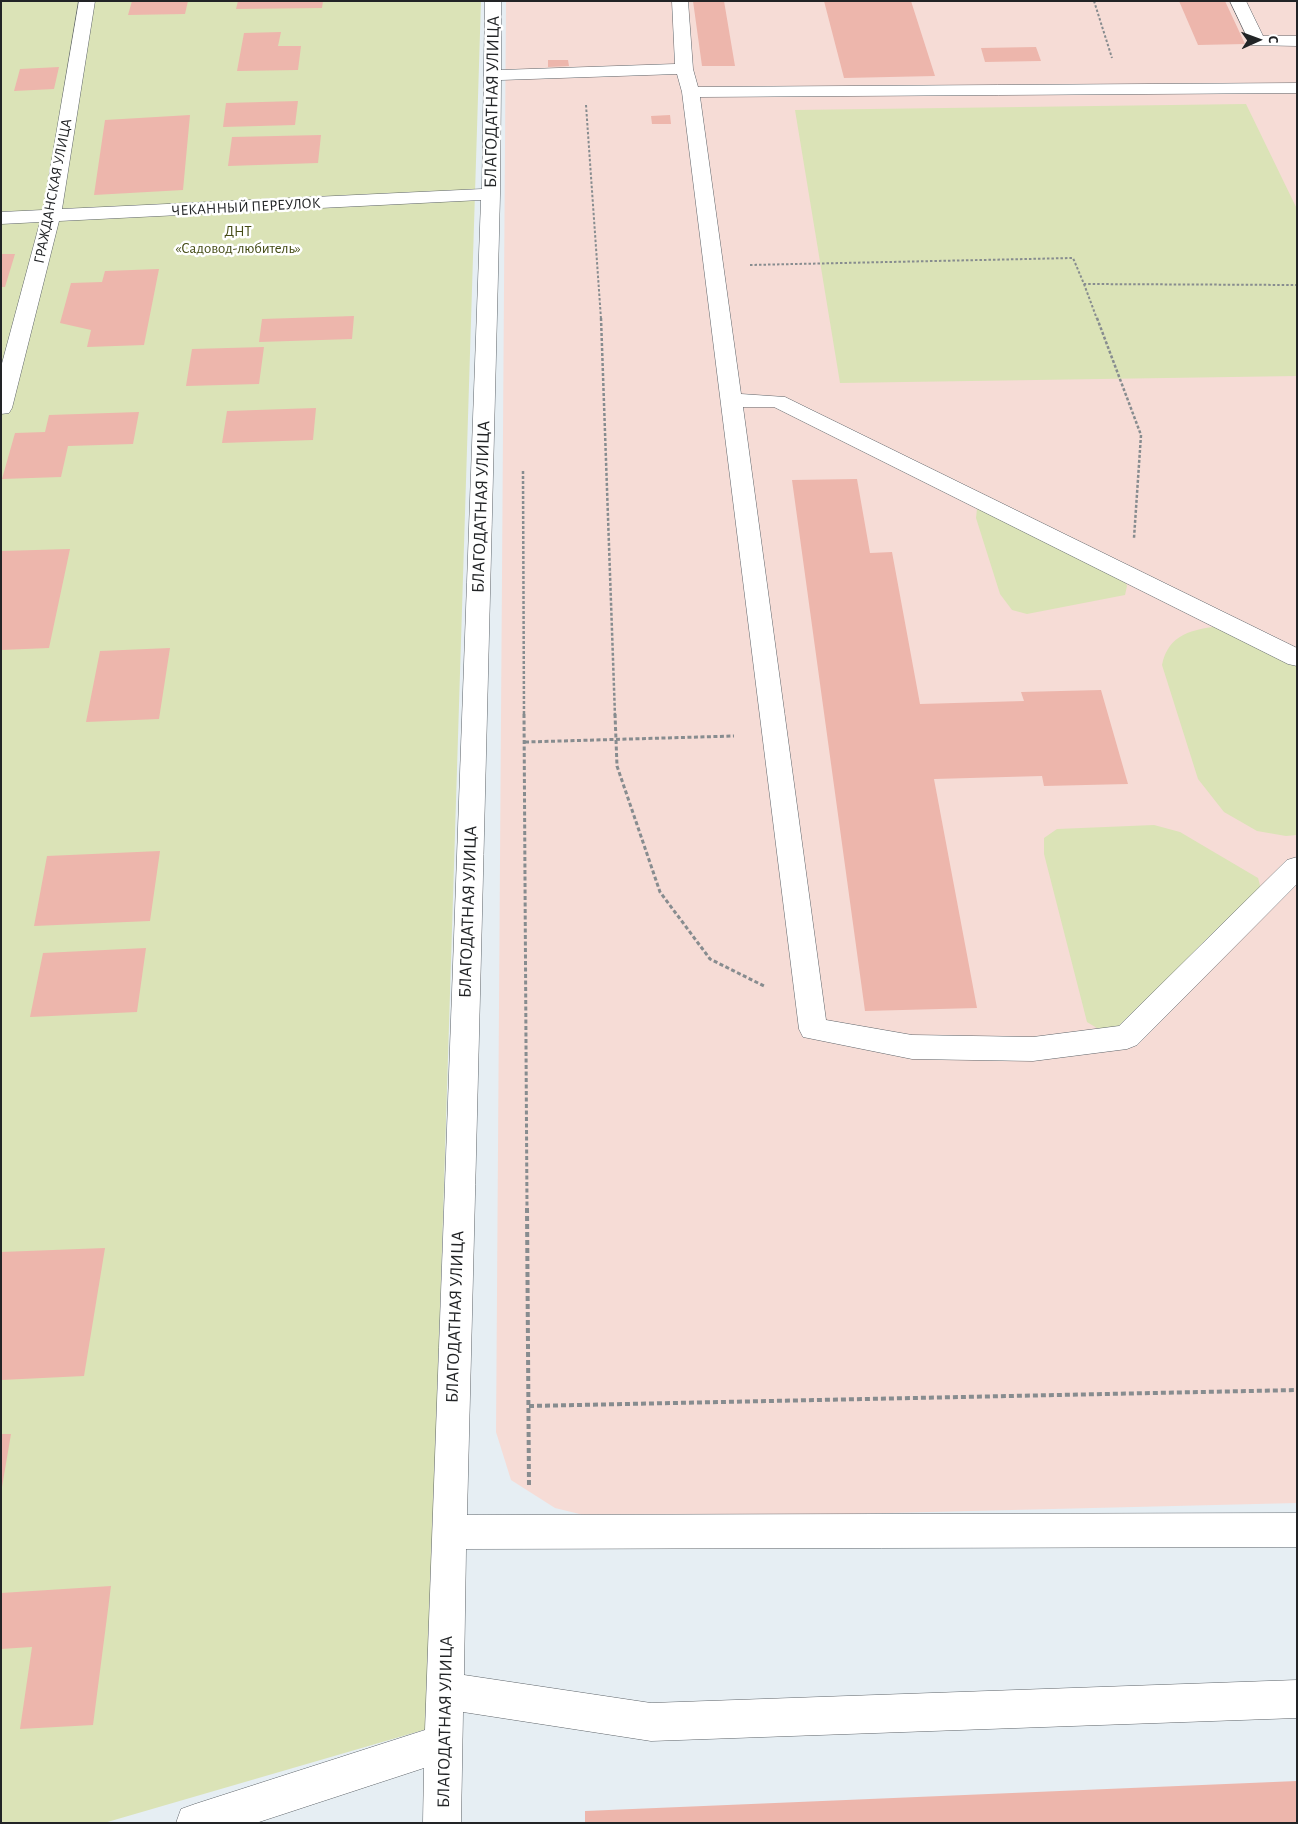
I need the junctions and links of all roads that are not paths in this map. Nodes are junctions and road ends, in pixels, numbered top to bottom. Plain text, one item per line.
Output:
1 (87, 1) edge
2 (493, 1) edge
3 (680, 1) edge
4 (1238, 1) edge
5 (1297, 41) edge
6 (684, 69) junction
7 (494, 74) junction
8 (1297, 88) edge
9 (691, 92) junction
10 (491, 194) junction
11 (51, 217) junction
12 (1, 218) edge
13 (732, 400) junction
14 (1, 408) edge
15 (1297, 658) edge
16 (1297, 867) edge
17 (1297, 1530) edge
18 (449, 1532) junction
19 (445, 1691) junction
20 (1297, 1699) edge
21 (444, 1743) junction
22 (195, 1823) edge
23 (442, 1823) edge

1 - 11 street, ГРАЖДАНСКАЯ УЛИЦА
2 - 7 street, БЛАГОДАТНАЯ УЛИЦА
3 - 6 street
4 - 5 street
6 - 7 street
6 - 9 street
7 - 10 street, БЛАГОДАТНАЯ УЛИЦА
8 - 9 street
9 - 13 street
10 - 11 street, ЧЕКАННЫЙ ПЕРЕУЛОК
10 - 18 street, БЛАГОДАТНАЯ УЛИЦА
11 - 12 street, ЧЕКАННЫЙ ПЕРЕУЛОК
11 - 14 street, ГРАЖДАНСКАЯ УЛИЦА
13 - 15 street
13 - 16 street
17 - 18 street
18 - 19 street, БЛАГОДАТНАЯ УЛИЦА
19 - 20 street
19 - 21 street, БЛАГОДАТНАЯ УЛИЦА
21 - 22 street
21 - 23 street, БЛАГОДАТНАЯ УЛИЦА

